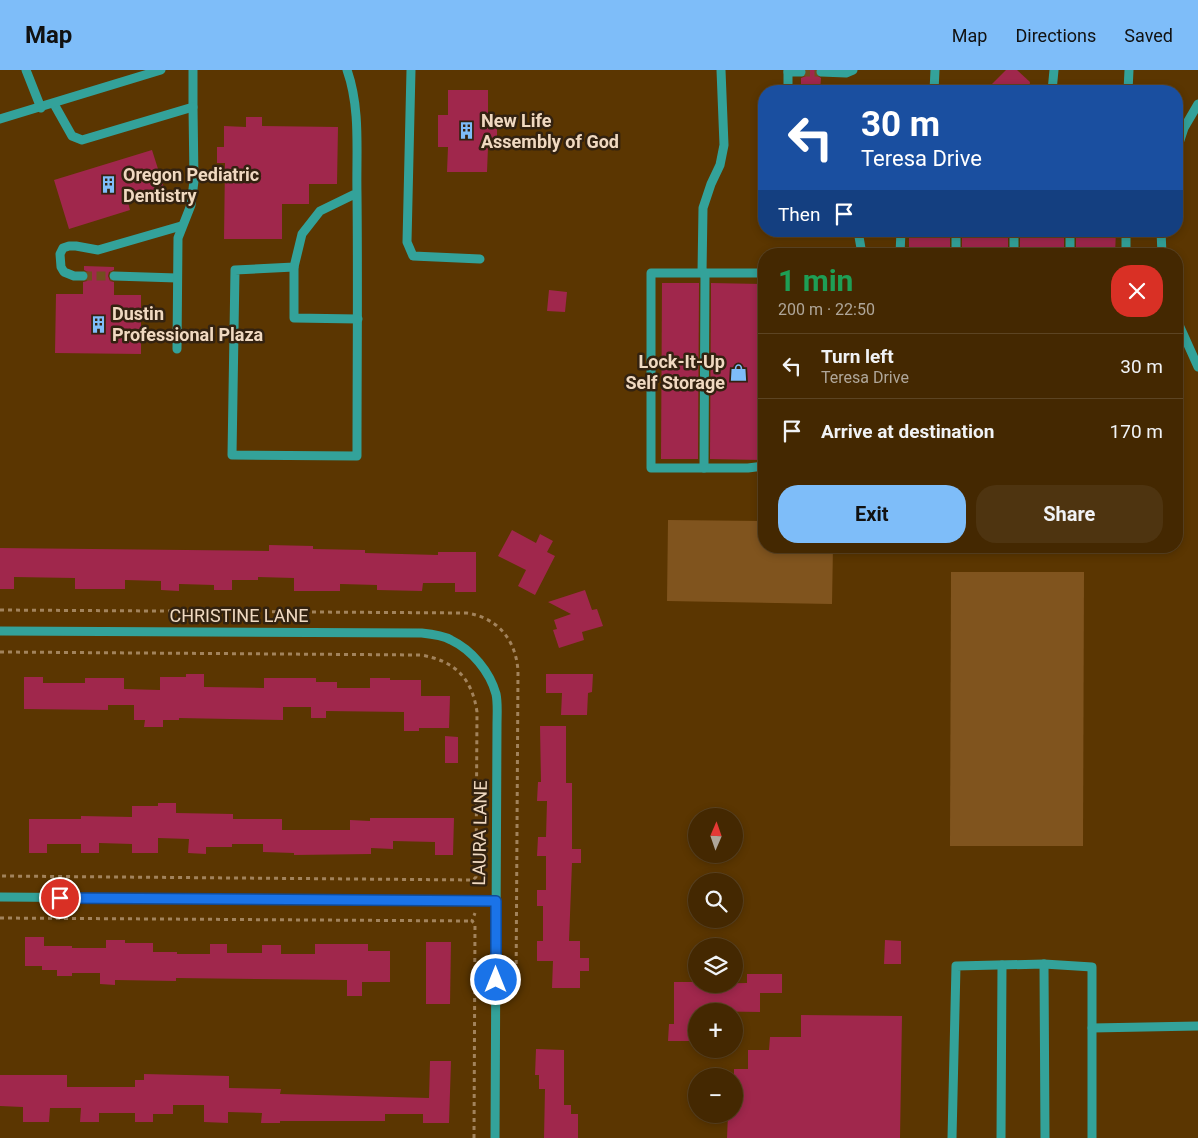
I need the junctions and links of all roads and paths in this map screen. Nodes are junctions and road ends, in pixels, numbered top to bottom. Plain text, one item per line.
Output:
1 (26, 70) edge
2 (161, 70) edge
3 (193, 70) edge
4 (347, 70) edge
5 (411, 70) edge
6 (722, 70) edge
7 (853, 70) edge
8 (934, 70) edge
9 (1054, 70) edge
10 (1129, 70) edge
11 (788, 71) edge
12 (802, 72) dead end
13 (821, 72) dead end
14 (788, 85) edge
15 (934, 85) edge
16 (1053, 85) edge
17 (1128, 85) edge
18 (54, 104) junction
19 (1198, 104) edge
20 (193, 107) junction
21 (41, 108) junction
22 (0, 119) edge
23 (1183, 131) edge
24 (357, 194) junction
25 (181, 226) junction
26 (480, 259) dead end
27 (294, 267) junction
28 (703, 273) junction
29 (758, 274) edge
30 (84, 276) tunnel mouth
31 (114, 276) tunnel mouth
32 (178, 278) junction
33 (358, 319) junction
34 (1183, 334) edge
35 (177, 349) dead end
36 (1198, 367) edge
37 (758, 467) edge
38 (704, 468) junction
39 (0, 610) edge
40 (0, 631) edge
41 (0, 652) edge
42 (472, 655) joint
43 (0, 876) edge
44 (474, 880) junction
45 (0, 897) edge
46 (475, 901) junction
47 (496, 901) junction
48 (0, 918) edge
49 (472, 921) junction
50 (1044, 964) junction
51 (1002, 965) junction
52 (516, 990) dead end
53 (1198, 1026) edge
54 (1092, 1028) junction
55 (474, 1138) edge
56 (495, 1138) edge
57 (952, 1138) edge
58 (1001, 1138) edge
59 (1045, 1138) edge
60 (1092, 1138) edge

1 - 21 street
2 - 18 street
3 - 20 street
4 - 24 street
5 - 26 street
6 - 28 street
7 - 13 street
8 - 15 street
9 - 16 street
10 - 17 street
11 - 12 street
11 - 14 street
18 - 20 street
18 - 21 street
19 - 23 street
20 - 25 street
21 - 22 street
24 - 27 street
24 - 33 street
25 - 30 street
25 - 32 street
27 - 33 street
27 - 33 street
28 - 29 street
28 - 38 street
28 - 38 street
31 - 32 street
32 - 35 street
34 - 36 street
37 - 38 street
39 - 52 path
40 - 42 street, CHRISTINE LANE
41 - 44 path
42 - 47 street, LAURA LANE
43 - 44 path
44 - 46 path
45 - 46 street
46 - 47 street
46 - 49 path
47 - 56 street, LAURA LANE
48 - 49 path
49 - 55 path
50 - 51 street
50 - 54 street
50 - 59 street
51 - 57 street
51 - 58 street
53 - 54 street
54 - 60 street

